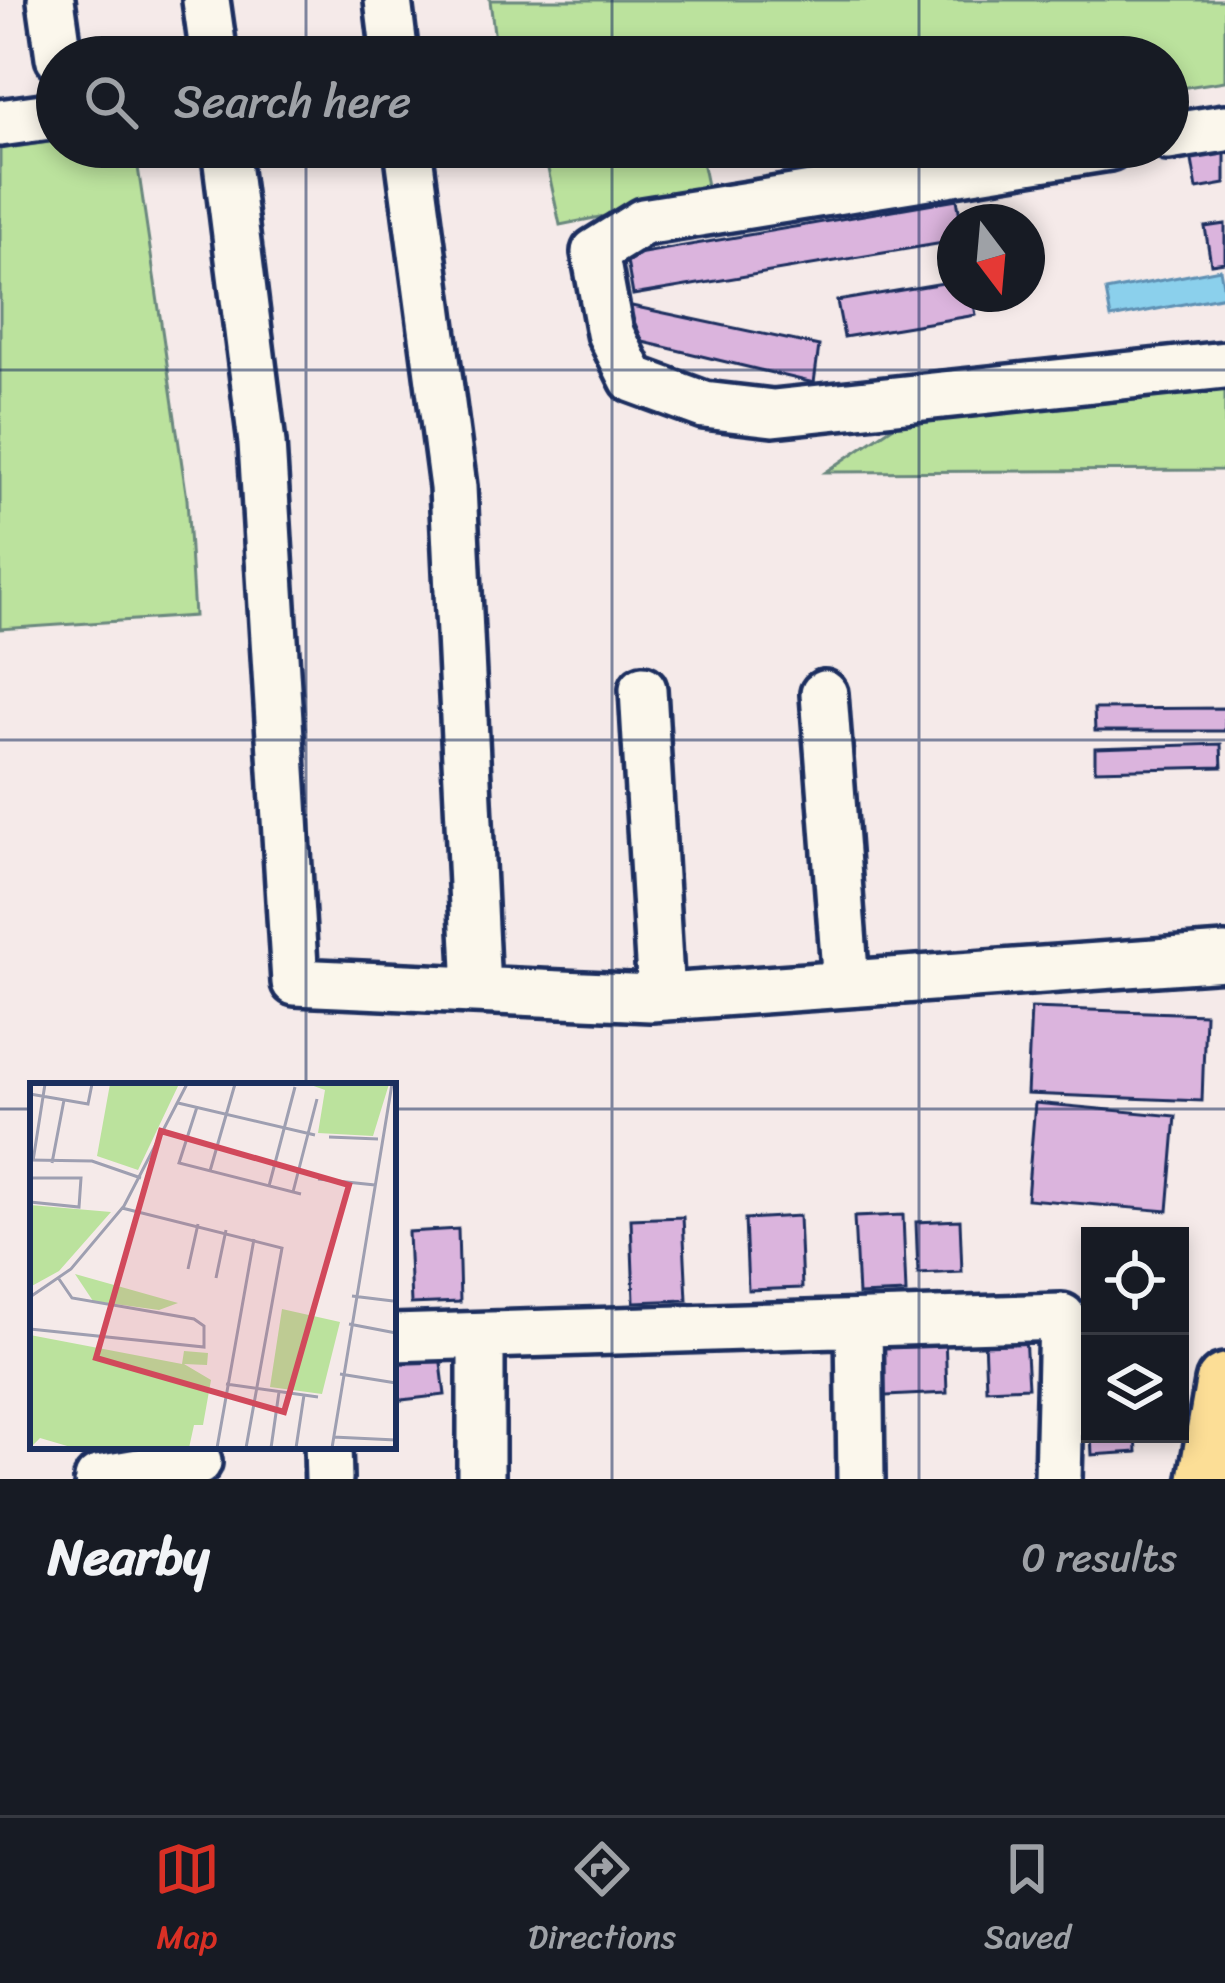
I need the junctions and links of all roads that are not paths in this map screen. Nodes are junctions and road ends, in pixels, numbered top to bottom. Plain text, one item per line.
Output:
1 (51, 0) edge
2 (206, 0) edge
3 (388, 0) edge
4 (55, 36) edge
5 (211, 36) edge
6 (392, 36) edge
7 (36, 119) edge
8 (0, 123) edge
9 (1225, 128) edge
10 (1189, 134) edge
11 (228, 168) edge
12 (410, 168) edge
13 (978, 168) edge
14 (1225, 365) edge
15 (643, 689) dead end
16 (824, 694) dead end
17 (1225, 957) edge
18 (845, 984) junction
19 (477, 990) junction
20 (661, 997) junction
21 (860, 1324) junction
22 (482, 1336) junction
23 (396, 1337) edge
24 (1225, 1383) edge
25 (328, 1449) edge
26 (198, 1462) dead end
27 (98, 1479) edge
28 (329, 1479) edge
29 (481, 1479) edge
30 (861, 1479) edge
31 (1058, 1479) edge
32 (1208, 1479) edge

1 - 4 street
2 - 5 street
3 - 6 street
7 - 8 street
9 - 10 street
11 - 19 street
12 - 19 street
13 - 14 street
15 - 20 street
16 - 18 street
17 - 18 street
18 - 20 street
19 - 20 street
21 - 22 street
21 - 30 street
21 - 31 street
22 - 23 street
22 - 29 street
24 - 32 main road
25 - 28 street
26 - 27 street

